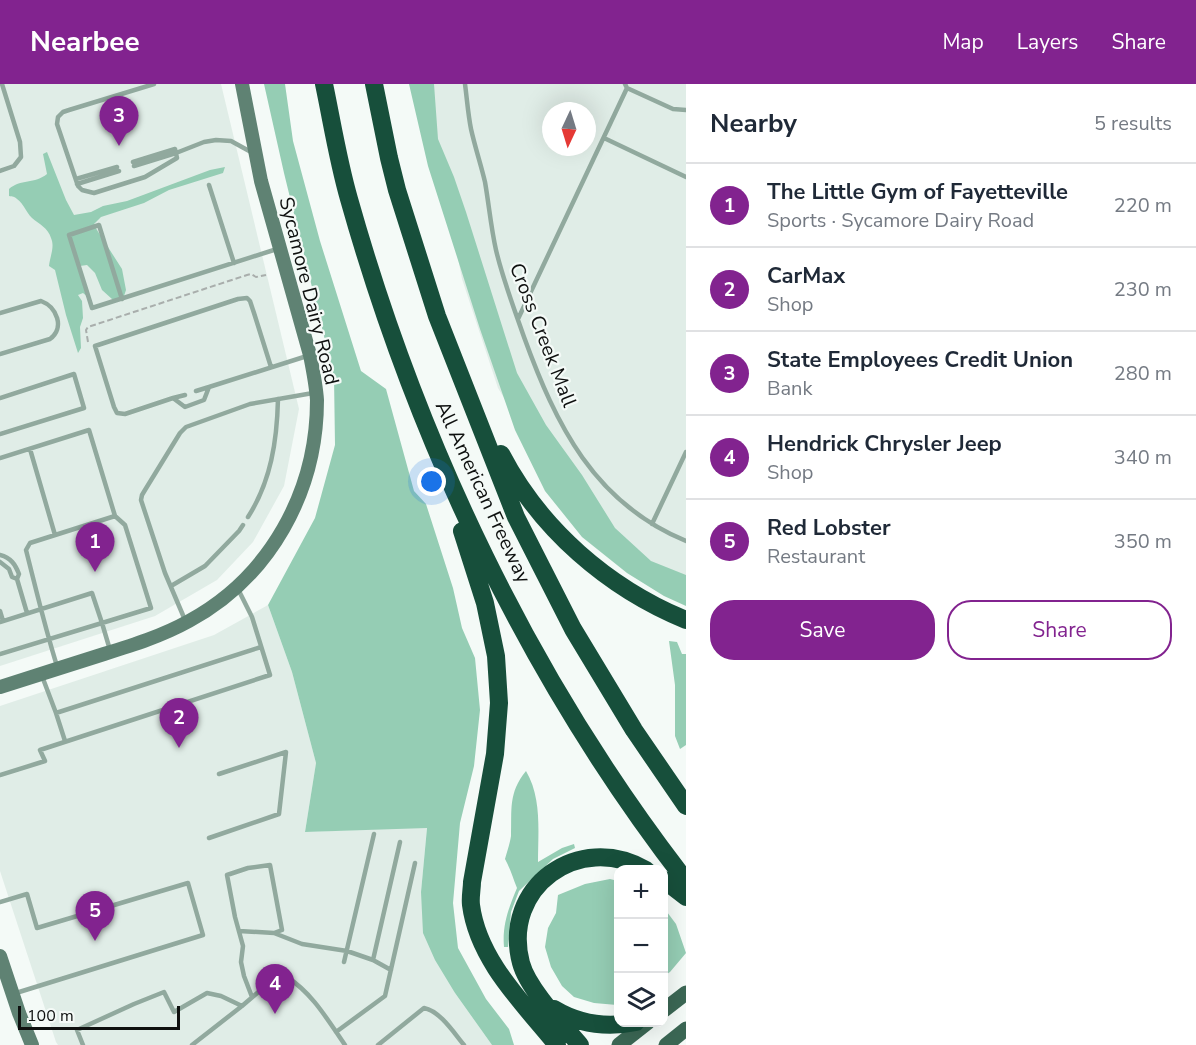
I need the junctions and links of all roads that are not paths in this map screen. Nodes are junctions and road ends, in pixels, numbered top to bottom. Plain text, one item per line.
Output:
1 (2, 84) edge
2 (154, 84) edge
3 (242, 84) edge
4 (324, 84) edge
5 (374, 84) edge
6 (465, 84) edge
7 (626, 86) edge
8 (686, 110) edge
9 (604, 138) junction
10 (175, 151) junction
11 (256, 155) junction
12 (133, 164) dead end
13 (118, 169) dead end
14 (0, 171) edge
15 (686, 177) edge
16 (76, 182) junction
17 (209, 185) dead end
18 (280, 248) junction
19 (234, 263) junction
20 (122, 299) junction
21 (0, 313) edge
22 (518, 320) junction
23 (0, 354) edge
24 (310, 355) junction
25 (271, 367) junction
26 (460, 378) junction
27 (209, 387) junction
28 (196, 392) dead end
29 (316, 392) junction
30 (184, 395) dead end
31 (0, 398) edge
32 (173, 398) junction
33 (278, 399) junction
34 (425, 422) junction
35 (0, 434) edge
36 (30, 449) junction
37 (686, 452) edge
38 (0, 458) edge
39 (115, 516) junction
40 (248, 517) dead end
41 (652, 524) junction
42 (243, 525) dead end
43 (55, 535) junction
44 (686, 541) edge
45 (0, 555) edge
46 (0, 562) edge
47 (17, 579) junction
48 (171, 586) junction
49 (237, 587) junction
50 (40, 609) junction
51 (0, 611) edge
52 (27, 613) junction
53 (686, 620) edge
54 (2, 622) edge
55 (102, 623) junction
56 (186, 623) junction
57 (48, 638) junction
58 (261, 647) junction
59 (111, 652) junction
60 (0, 654) edge
61 (58, 669) junction
62 (41, 674) junction
63 (0, 687) edge
64 (56, 713) junction
65 (65, 741) junction
66 (219, 774) dead end
67 (0, 775) edge
68 (686, 806) edge
69 (374, 834) dead end
70 (209, 838) dead end
71 (400, 842) dead end
72 (415, 863) dead end
73 (638, 865) edge
74 (686, 881) edge
75 (668, 884) edge
76 (686, 897) edge
77 (0, 902) edge
78 (239, 931) junction
79 (274, 933) junction
80 (347, 951) junction
81 (0, 956) edge
82 (373, 960) junction
83 (344, 962) dead end
84 (391, 970) junction
85 (10, 991) junction
86 (686, 993) edge
87 (252, 997) junction
88 (543, 1000) junction
89 (242, 1006) junction
90 (668, 1006) edge
91 (614, 1025) edge
92 (643, 1027) edge
93 (336, 1032) junction
94 (680, 1036) edge
95 (384, 1040) junction
96 (82, 1043) edge
97 (32, 1045) edge
98 (74, 1045) edge
99 (192, 1045) edge
100 (345, 1045) edge
101 (378, 1045) edge
102 (388, 1045) edge
103 (464, 1045) edge
104 (557, 1045) edge
105 (580, 1045) edge
106 (619, 1045) edge
107 (666, 1045) edge

1 - 14 lane
2 - 16 lane
3 - 11 street, Sycamore Dairy Road
4 - 34 highway, All American Freeway
5 - 26 highway, All American Freeway
6 - 22 lane, Cross Creek Mall
7 - 8 lane
7 - 9 lane
9 - 15 lane
9 - 22 lane
10 - 11 lane
10 - 12 lane
10 - 16 lane
11 - 18 street, Sycamore Dairy Road
13 - 16 lane
17 - 19 lane
18 - 19 lane
18 - 24 street, Sycamore Dairy Road
19 - 20 lane
20 - 20 lane
21 - 23 lane
22 - 41 lane, Cross Creek Mall
24 - 25 lane
24 - 29 street, Sycamore Dairy Road
25 - 27 lane
25 - 32 lane
26 - 53 highway
26 - 68 highway, All American Freeway
27 - 28 lane
27 - 32 lane
29 - 33 lane
29 - 49 street, Sycamore Dairy Road
30 - 32 lane
31 - 35 lane
33 - 40 lane
33 - 48 lane
34 - 74 highway, All American Freeway
34 - 104 highway
36 - 38 lane
36 - 39 lane
36 - 43 lane
37 - 41 lane
39 - 43 lane
39 - 55 lane
41 - 44 lane, Cross Creek Mall
42 - 48 lane
43 - 50 lane
45 - 47 lane
46 - 47 lane
47 - 52 lane
48 - 56 lane
49 - 56 street, Sycamore Dairy Road
49 - 58 lane
50 - 52 lane
50 - 55 lane
50 - 57 lane
51 - 54 lane
52 - 54 lane
55 - 57 lane
55 - 59 lane
56 - 59 street, Sycamore Dairy Road
57 - 60 lane
57 - 61 lane
58 - 64 lane
58 - 65 lane
59 - 61 street, Sycamore Dairy Road
61 - 62 street, Sycamore Dairy Road
62 - 63 street, Sycamore Dairy Road
62 - 64 lane
64 - 65 lane
65 - 67 lane
66 - 70 lane
69 - 80 lane
71 - 82 lane
72 - 84 lane
73 - 88 highway
75 - 76 highway
77 - 85 lane
78 - 79 lane
78 - 79 lane
78 - 87 lane
79 - 80 lane
80 - 82 lane
80 - 83 lane
81 - 85 street
82 - 84 lane
84 - 93 lane
85 - 97 street
86 - 90 main road
87 - 89 lane
87 - 93 lane
88 - 91 highway
88 - 105 highway
89 - 96 lane
89 - 99 lane
92 - 106 main road
93 - 100 lane
94 - 107 main road
95 - 101 lane
95 - 102 lane
95 - 103 lane
96 - 98 lane

